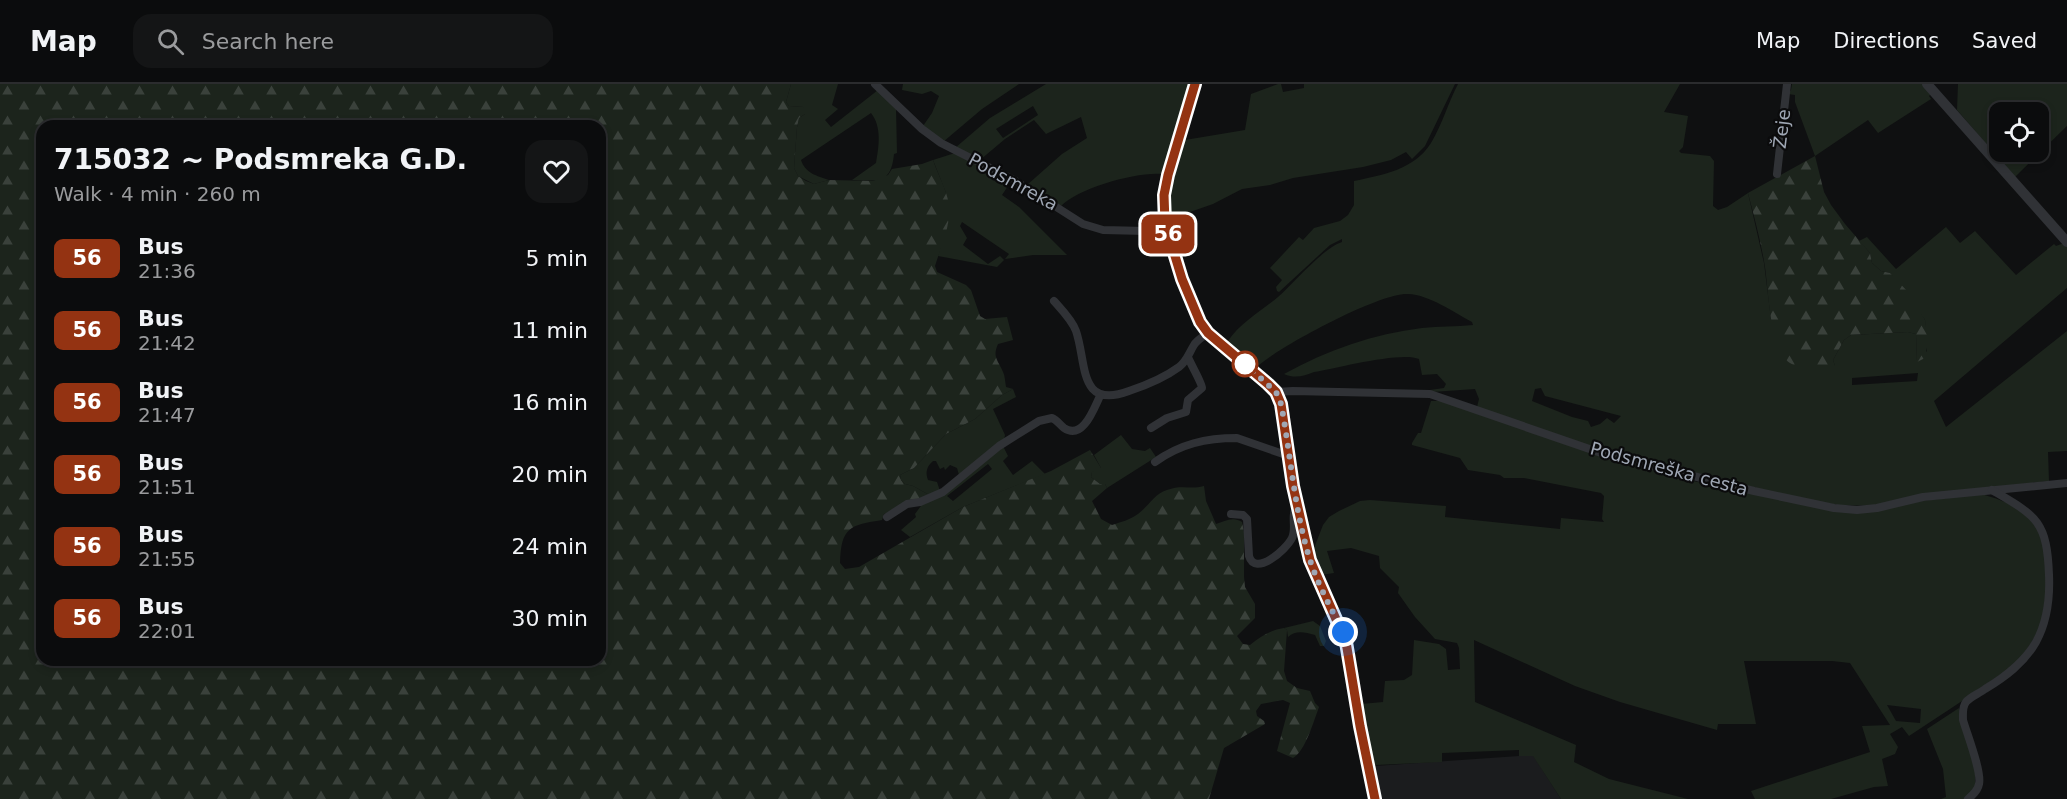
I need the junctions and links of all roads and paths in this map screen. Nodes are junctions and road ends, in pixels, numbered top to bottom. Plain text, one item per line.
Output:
1 (875, 84) edge
2 (1195, 84) edge
3 (1787, 84) edge
4 (1927, 84) edge
5 (1777, 174) dead end
6 (1169, 239) junction
7 (2067, 242) edge
8 (1054, 301) dead end
9 (1208, 333) junction
10 (1188, 357) junction
11 (1276, 392) junction
12 (1100, 396) junction
13 (1151, 428) dead end
14 (1288, 456) junction
15 (1155, 462) dead end
16 (2067, 483) edge
17 (1992, 490) junction
18 (1297, 506) junction
19 (1231, 514) dead end
20 (887, 518) dead end
21 (1375, 799) edge
22 (1968, 799) edge

1 - 6 street, Podsmreka
2 - 6 street
3 - 5 street, Žeje
4 - 7 street
6 - 9 street
8 - 12 street
9 - 10 street
9 - 11 street
10 - 12 street
10 - 13 street
11 - 14 street
11 - 17 street, Podsmreška cesta
12 - 20 street
14 - 15 street
14 - 18 street
16 - 17 street, Podsmreška cesta
17 - 22 street
18 - 19 street
18 - 21 street

